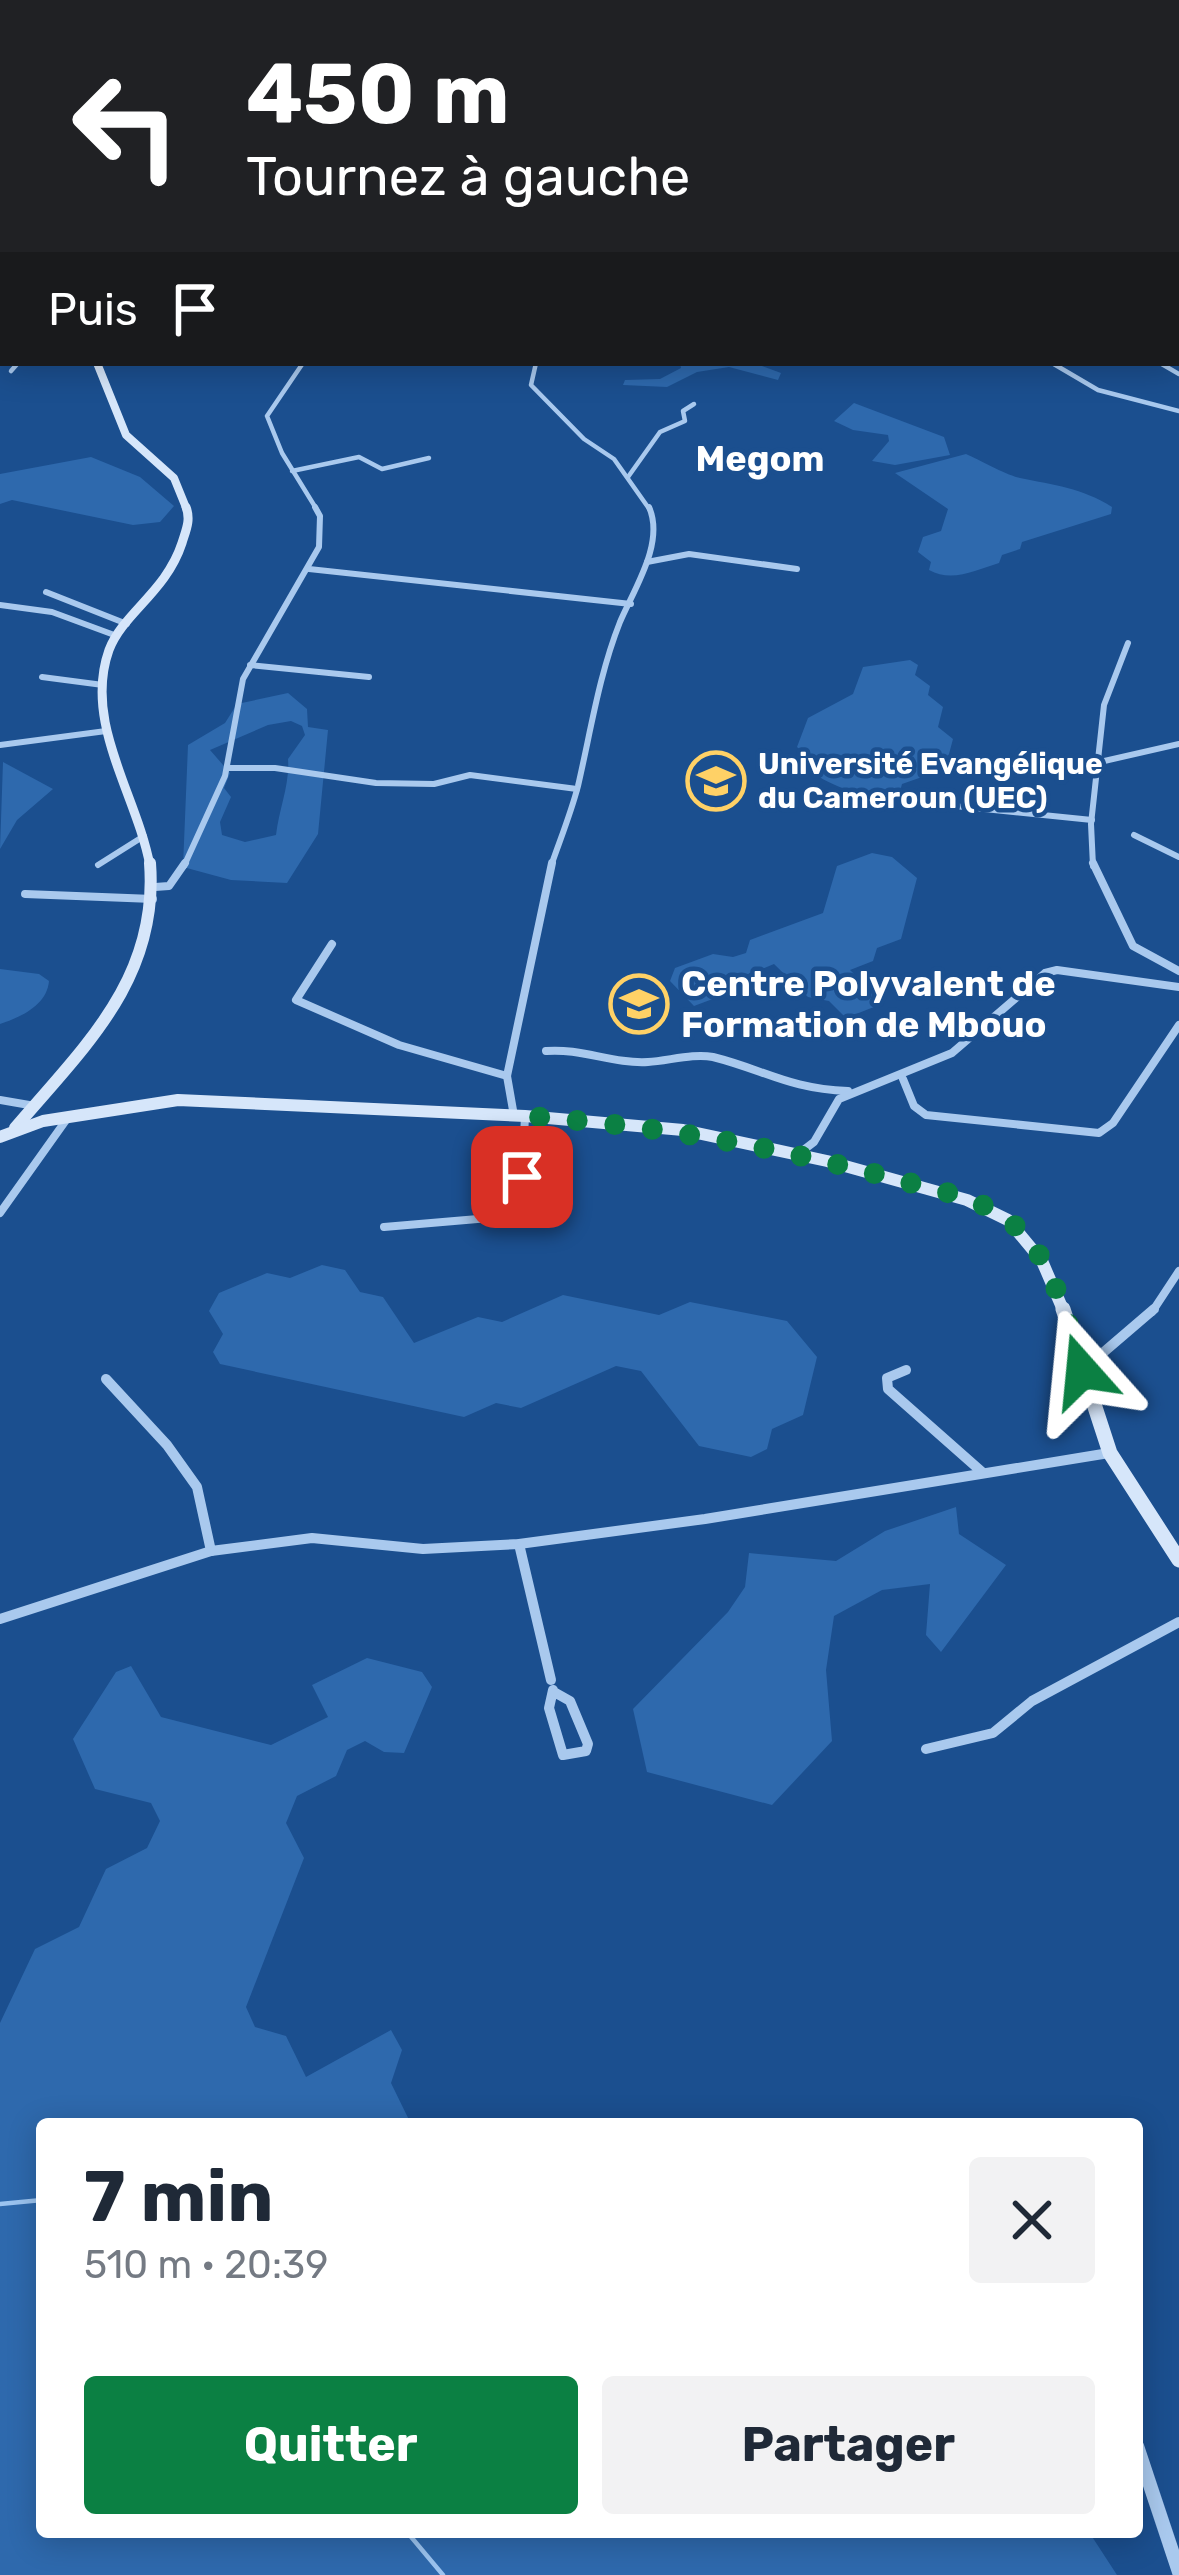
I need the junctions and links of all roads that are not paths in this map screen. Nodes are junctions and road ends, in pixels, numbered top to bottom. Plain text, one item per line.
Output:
1 (15, 366) edge
2 (99, 366) edge
3 (301, 366) edge
4 (535, 366) edge
5 (1057, 366) edge
6 (11, 371) dead end
7 (694, 404) dead end
8 (1179, 411) edge
9 (429, 458) dead end
10 (292, 471) junction
11 (628, 477) junction
12 (647, 562) junction
13 (309, 569) junction
14 (797, 569) dead end
15 (46, 592) dead end
16 (631, 604) junction
17 (0, 605) edge
18 (127, 625) junction
19 (117, 635) junction
20 (1128, 643) dead end
21 (250, 665) junction
22 (42, 677) dead end
23 (369, 677) dead end
24 (103, 685) junction
25 (106, 731) junction
26 (1179, 744) edge
27 (0, 745) edge
28 (1100, 762) junction
29 (227, 767) junction
30 (577, 789) junction
31 (955, 806) dead end
32 (1092, 820) junction
33 (144, 836) junction
34 (1134, 836) dead end
35 (1179, 857) edge
36 (98, 866) dead end
37 (154, 893) junction
38 (25, 894) dead end
39 (332, 944) dead end
40 (1179, 971) edge
41 (1179, 987) edge
42 (1179, 1025) edge
43 (546, 1051) dead end
44 (507, 1076) junction
45 (903, 1079) junction
46 (813, 1090) junction
47 (853, 1091) junction
48 (0, 1100) edge
49 (40, 1101) junction
50 (826, 1114) junction
51 (69, 1116) junction
52 (520, 1116) junction
53 (6, 1134) edge
54 (814, 1142) junction
55 (797, 1155) junction
56 (827, 1162) junction
57 (0, 1213) edge
58 (384, 1228) dead end
59 (1179, 1271) edge
60 (906, 1370) dead end
61 (1082, 1371) junction
62 (106, 1378) dead end
63 (1110, 1453) junction
64 (982, 1472) junction
65 (519, 1544) junction
66 (1177, 1550) edge
67 (211, 1551) junction
68 (0, 1619) edge
69 (1179, 1622) edge
70 (553, 1688) junction
71 (926, 1749) dead end
72 (1143, 2464) edge
73 (1179, 2572) edge

1 - 6 street
2 - 18 street
3 - 10 street
4 - 11 street
5 - 8 street
7 - 11 street
9 - 10 street
10 - 13 street
11 - 12 street
12 - 14 street
12 - 16 street
13 - 16 street
13 - 21 street
15 - 18 street
16 - 30 street
17 - 19 street
18 - 19 street
19 - 24 street
20 - 28 street
21 - 23 street
21 - 29 street
22 - 24 street
24 - 25 street
25 - 27 street
25 - 33 street
26 - 28 street
28 - 32 street
29 - 30 street
29 - 37 street
30 - 44 street
31 - 32 street
32 - 40 street
33 - 36 street
33 - 37 street
34 - 35 street
37 - 38 street
37 - 49 street
39 - 44 street
41 - 45 street
42 - 45 street
43 - 46 street
44 - 52 street
45 - 47 street
46 - 47 street
46 - 50 street
47 - 50 street
48 - 49 street
49 - 51 street
49 - 53 street
50 - 54 street
51 - 52 street
51 - 53 street
51 - 57 street
52 - 55 street
52 - 58 street
54 - 55 street
54 - 56 street
55 - 56 street
56 - 61 street
59 - 61 street
60 - 64 street
61 - 63 street
62 - 67 street
63 - 64 street
63 - 66 street
64 - 65 street
65 - 67 street
65 - 70 street
67 - 68 street
69 - 71 street
70 - 70 street
72 - 73 street

